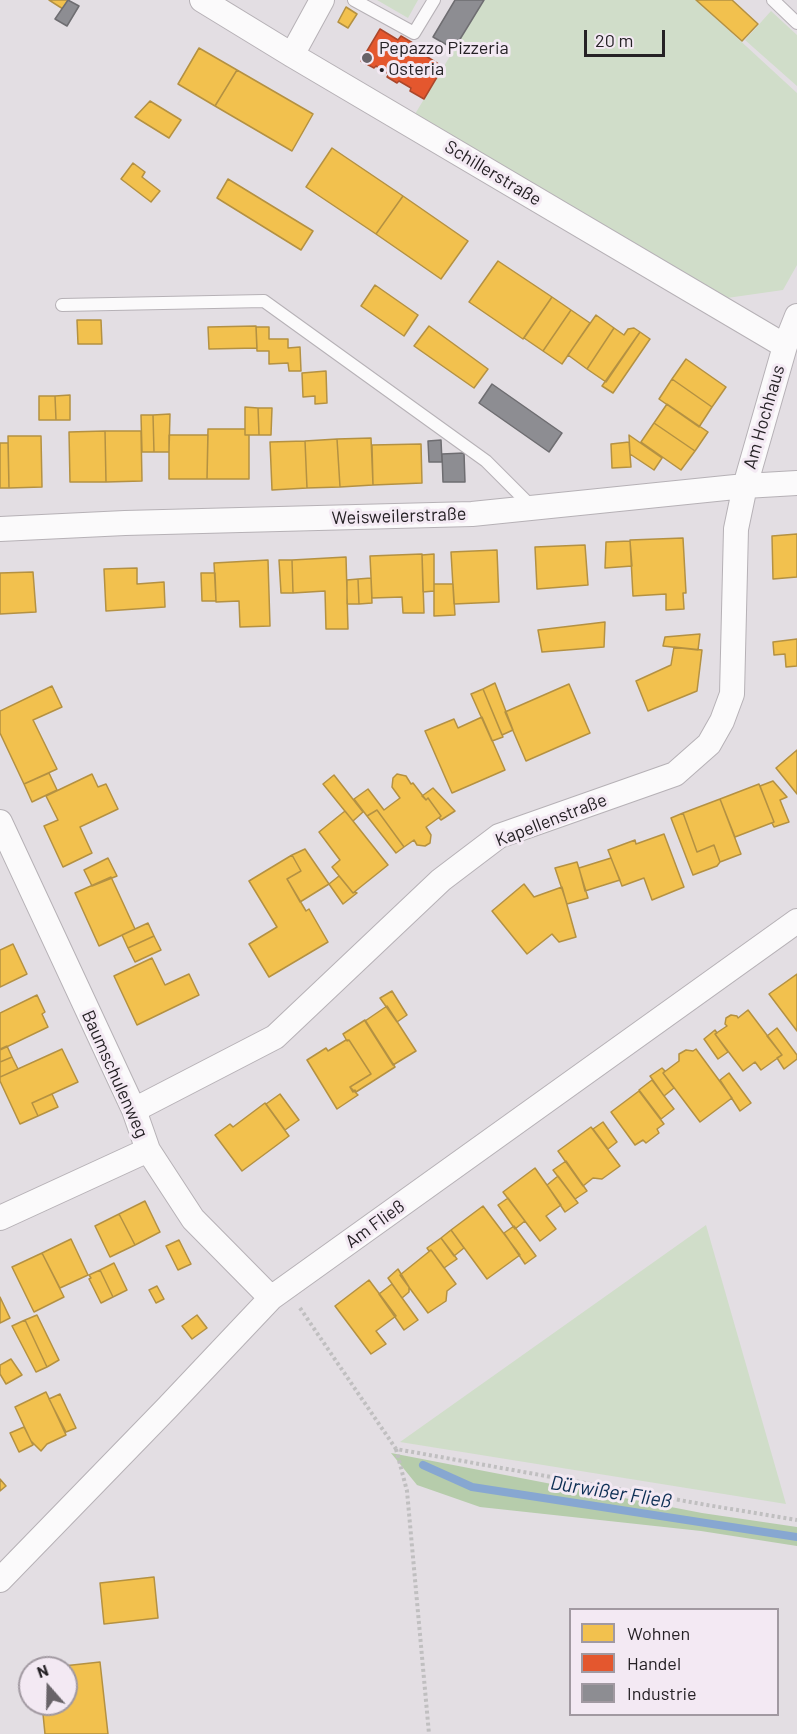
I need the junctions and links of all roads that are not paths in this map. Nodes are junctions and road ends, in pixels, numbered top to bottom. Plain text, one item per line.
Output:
1 (202, 0) edge
2 (322, 0) edge
3 (354, 0) edge
4 (434, 0) edge
5 (773, 0) edge
6 (797, 23) edge
7 (292, 55) junction
8 (62, 305) dead end
9 (797, 315) edge
10 (785, 346) junction
11 (797, 483) edge
12 (745, 486) junction
13 (533, 507) junction
14 (0, 529) edge
15 (0, 822) edge
16 (797, 921) edge
17 (134, 1110) junction
18 (148, 1150) junction
19 (0, 1218) edge
20 (278, 1293) junction
21 (0, 1580) edge

1 - 7 street, Schillerstraße
2 - 7 street
3 - 4 lane
5 - 6 lane
7 - 10 street, Schillerstraße
8 - 13 lane
9 - 10 street, Am Hochhaus
10 - 12 street, Am Hochhaus
11 - 12 street, Weisweilerstraße
12 - 13 street, Weisweilerstraße
12 - 17 street, Kapellenstraße
13 - 14 street, Weisweilerstraße
15 - 17 street, Baumschulenweg
16 - 20 street, Am Fließ
17 - 18 street, Baumschulenweg
18 - 19 street
18 - 20 street, Baumschulenweg
20 - 21 street, Am Fließ

